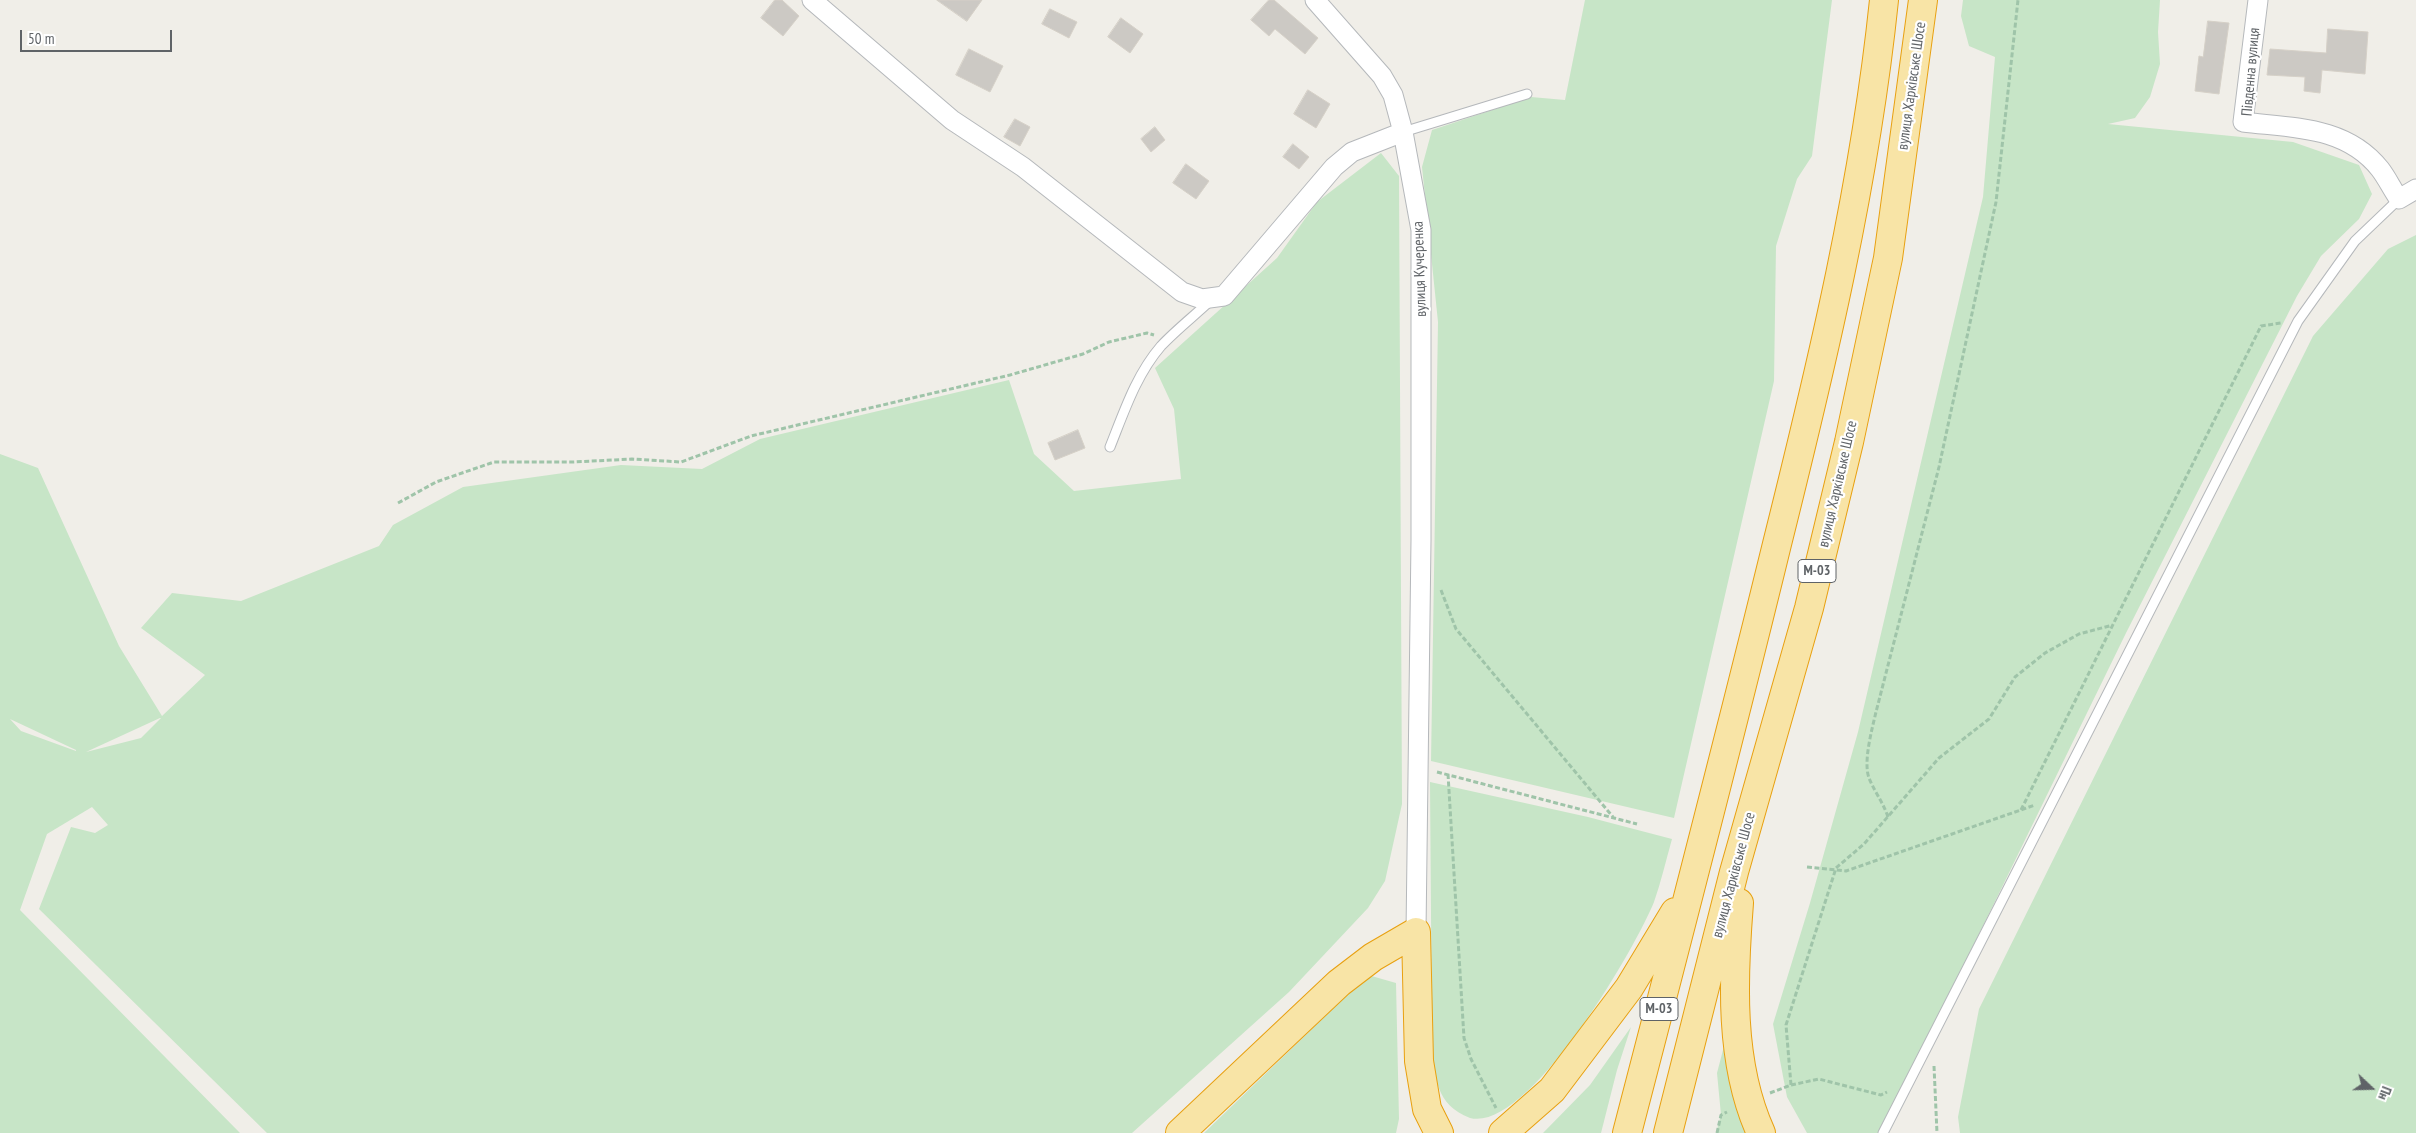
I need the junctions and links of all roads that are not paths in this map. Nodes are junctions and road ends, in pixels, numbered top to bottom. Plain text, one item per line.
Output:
1 (812, 0) edge
2 (1884, 0) edge
3 (1923, 0) edge
4 (2258, 0) edge
5 (1325, 4) edge
6 (1527, 94) dead end
7 (1403, 132) junction
8 (2416, 189) edge
9 (2398, 199) junction
10 (1214, 298) junction
11 (1110, 446) dead end
12 (1772, 744) junction
13 (1691, 885) junction
14 (1416, 932) junction
15 (1501, 1124) edge
16 (1180, 1133) edge
17 (1438, 1133) edge
18 (1627, 1133) edge
19 (1668, 1133) edge
20 (1761, 1133) edge
21 (1883, 1133) edge

1 - 10 street
2 - 13 highway, М-03
3 - 12 highway, вулиця Харківське Шосе / М-03
4 - 9 street, Південна вулиця
5 - 7 street, вулиця Кучеренка
6 - 7 lane
7 - 10 street
7 - 14 street, вулиця Кучеренка
8 - 9 street
9 - 21 lane
10 - 11 lane
12 - 19 highway, вулиця Харківське Шосе / М-03
12 - 20 highway
13 - 15 highway
13 - 18 highway, М-03
14 - 16 highway
14 - 17 highway

